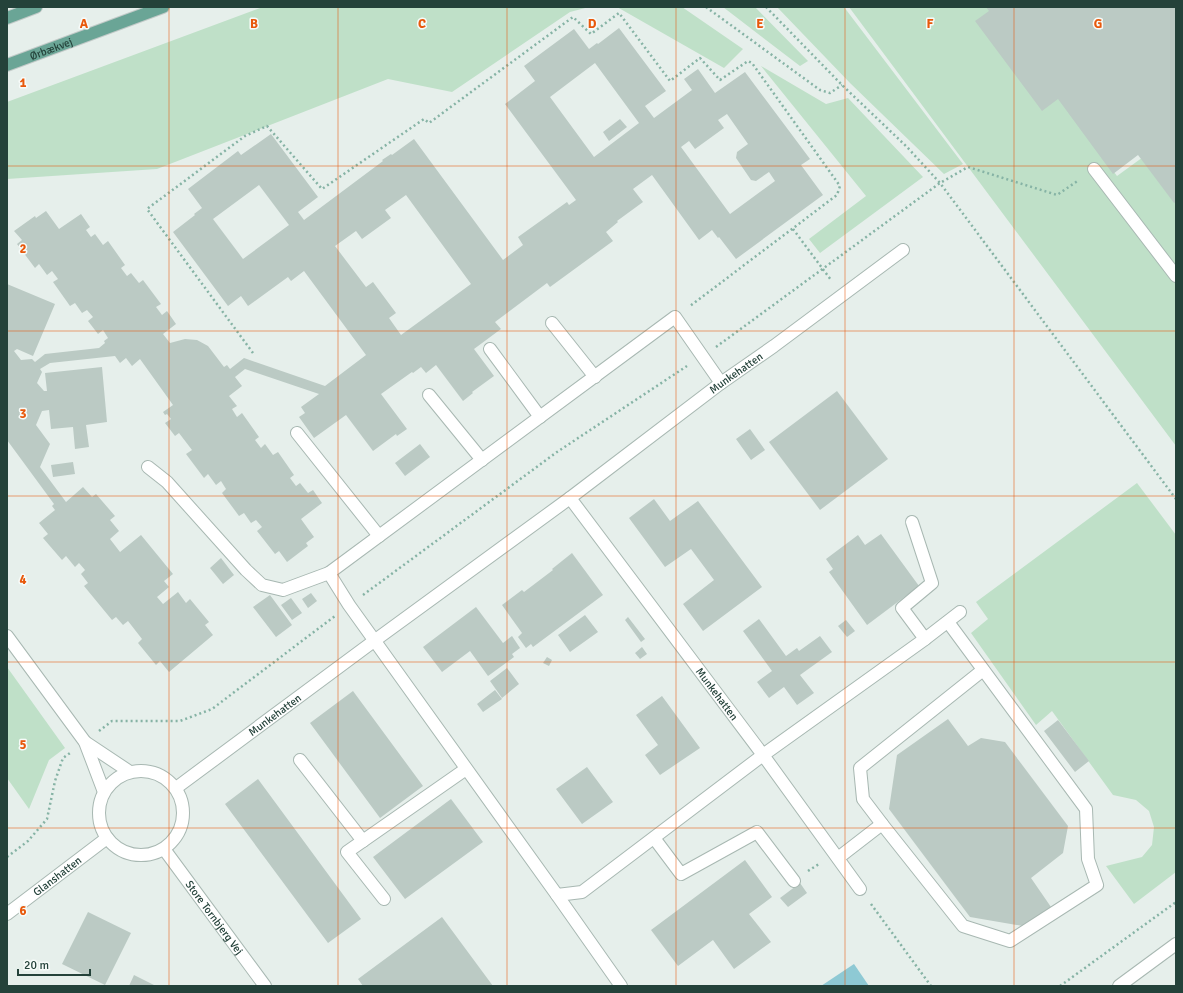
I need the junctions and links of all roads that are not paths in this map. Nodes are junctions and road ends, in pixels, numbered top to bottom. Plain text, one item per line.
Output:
1 (36, 7) edge
2 (163, 7) edge
3 (7, 18) edge
4 (7, 65) edge
5 (1094, 169) road end
6 (903, 250) dead end
7 (1176, 276) edge
8 (552, 323) dead end
9 (490, 349) dead end
10 (595, 377) junction
11 (721, 383) junction
12 (429, 395) dead end
13 (540, 417) junction
14 (297, 433) dead end
15 (482, 460) junction
16 (148, 467) dead end
17 (570, 498) junction
18 (912, 522) dead end
19 (379, 536) junction
20 (328, 573) junction
21 (960, 612) dead end
22 (948, 622) junction
23 (7, 636) edge
24 (925, 640) junction
25 (374, 641) junction
26 (983, 670) junction
27 (85, 742) junction
28 (763, 755) junction
29 (300, 760) dead end
30 (466, 769) junction
31 (130, 772) junction
32 (176, 788) junction
33 (104, 792) junction
34 (882, 824) junction
35 (107, 838) junction
36 (654, 838) junction
37 (363, 841) junction
38 (164, 849) junction
39 (836, 856) junction
40 (794, 881) road end
41 (860, 889) road end
42 (557, 895) junction
43 (384, 899) dead end
44 (7, 914) edge
45 (1176, 944) edge
46 (266, 986) edge
47 (621, 986) edge
48 (1119, 986) edge

1 - 3 main road
2 - 4 main road, Ørbækvej
5 - 7 street
6 - 11 street, Munkehatten
8 - 10 street
9 - 13 street
10 - 11 street
10 - 13 street
11 - 17 street, Munkehatten
12 - 15 street
13 - 15 street
14 - 19 street
15 - 19 street
16 - 20 street
17 - 25 street, Munkehatten
17 - 28 street, Munkehatten
18 - 24 street
19 - 20 street
20 - 25 street
21 - 22 street
22 - 24 street
22 - 26 street
23 - 27 street
24 - 28 street
25 - 30 street
25 - 32 street, Munkehatten
26 - 34 street
26 - 34 street
27 - 31 street
27 - 33 street
28 - 36 street
28 - 39 street, Munkehatten
29 - 37 street
30 - 37 street
30 - 42 street
31 - 32 street
31 - 33 street
32 - 38 street
33 - 35 street
34 - 39 street
35 - 38 street
35 - 44 street, Glanshatten
36 - 40 street
36 - 42 street
37 - 43 street
38 - 46 street, Store Tornbjerg Vej
39 - 41 street, Munkehatten
42 - 47 street
45 - 48 street

